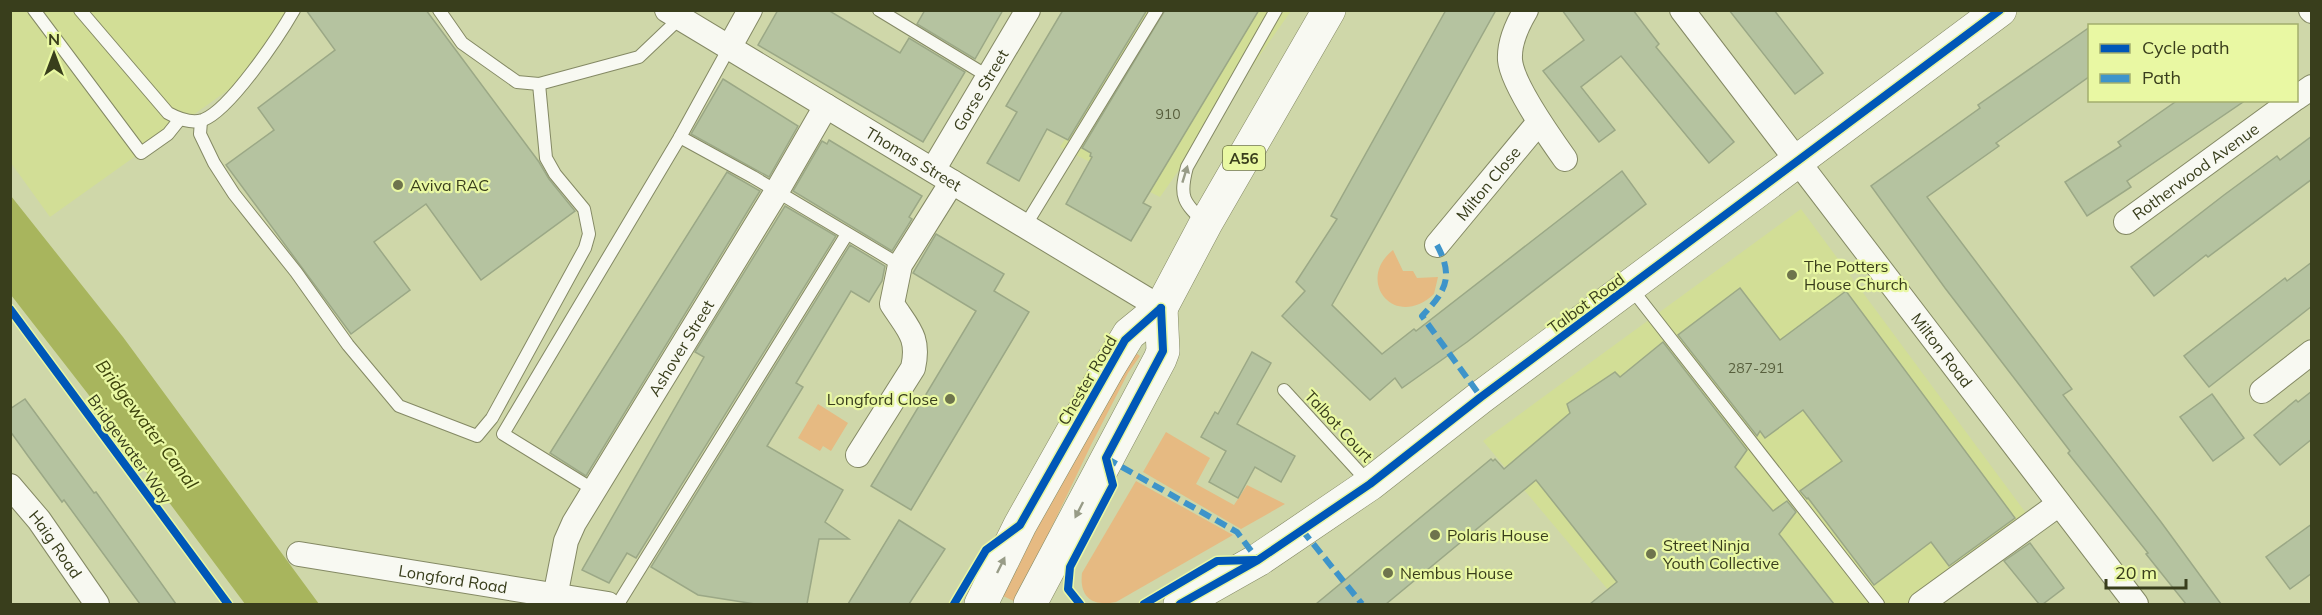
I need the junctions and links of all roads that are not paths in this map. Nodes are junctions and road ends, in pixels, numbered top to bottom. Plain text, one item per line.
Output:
1 (34, 10) edge
2 (80, 10) edge
3 (294, 10) edge
4 (439, 10) edge
5 (750, 10) edge
6 (1028, 10) edge
7 (1157, 10) edge
8 (1276, 10) edge
9 (1329, 10) edge
10 (1526, 10) edge
11 (1682, 10) edge
12 (2000, 10) edge
13 (883, 11) edge
14 (674, 14) edge
15 (729, 48) junction
16 (989, 77) junction
17 (539, 84) junction
18 (2312, 87) edge
19 (2298, 97) edge
20 (2291, 102) edge
21 (826, 106) junction
22 (180, 119) junction
23 (201, 121) junction
24 (1539, 122) junction
25 (680, 137) junction
26 (1565, 159) dead end
27 (1797, 163) junction
28 (942, 176) junction
29 (777, 191) junction
30 (2126, 222) dead end
31 (1206, 224) junction
32 (1025, 226) junction
33 (847, 234) junction
34 (1437, 245) dead end
35 (900, 265) junction
36 (1630, 287) junction
37 (1161, 308) junction
38 (2312, 352) edge
39 (1284, 390) dead end
40 (2262, 391) dead end
41 (858, 455) dead end
42 (1370, 484) junction
43 (10, 486) edge
44 (594, 490) junction
45 (2059, 504) junction
46 (299, 554) dead end
47 (552, 601) edge
48 (97, 604) edge
49 (608, 604) edge
50 (618, 604) edge
51 (981, 604) edge
52 (1030, 604) edge
53 (1180, 604) edge
54 (1878, 604) edge
55 (1921, 604) edge
56 (2136, 604) edge

1 - 22 lane
2 - 22 lane
3 - 23 lane
4 - 17 lane
5 - 15 street
6 - 16 street, Gorse Street
7 - 32 lane
31 -> 8 lane
9 - 31 main road, Chester Road / A56
10 - 24 street
11 - 27 street, Milton Road
12 - 27 main road, Talbot Road
13 - 16 lane
14 - 15 street, Thomas Street
14 - 17 lane
15 - 21 street, Thomas Street
15 - 25 lane
16 - 28 street, Gorse Street
17 - 23 lane
18 - 19 street, Rotherwood Avenue
20 - 30 street, Rotherwood Avenue
21 - 28 street, Thomas Street
21 - 29 street, Ashover Street
22 - 23 lane
24 - 26 street
24 - 34 street, Milton Close
25 - 29 lane
25 - 44 lane
27 - 36 main road, Talbot Road
27 - 45 street, Milton Road
28 - 32 street, Thomas Street
28 - 35 street
29 - 33 lane
29 - 44 street, Ashover Street
31 - 37 main road, Chester Road / A56
32 - 37 street, Thomas Street
33 - 35 lane
33 - 50 lane
35 - 41 street
36 - 42 main road, Talbot Road
36 - 54 lane
51 -> 37 main road, Chester Road / A56
37 -> 52 main road
38 - 40 street
39 - 42 lane, Talbot Court
42 - 53 main road, Talbot Road
43 - 48 street, Haig Road
44 - 47 street, Ashover Street
45 - 55 street
45 - 56 street, Milton Road
46 - 47 street, Longford Road
47 - 49 street, Longford Road

